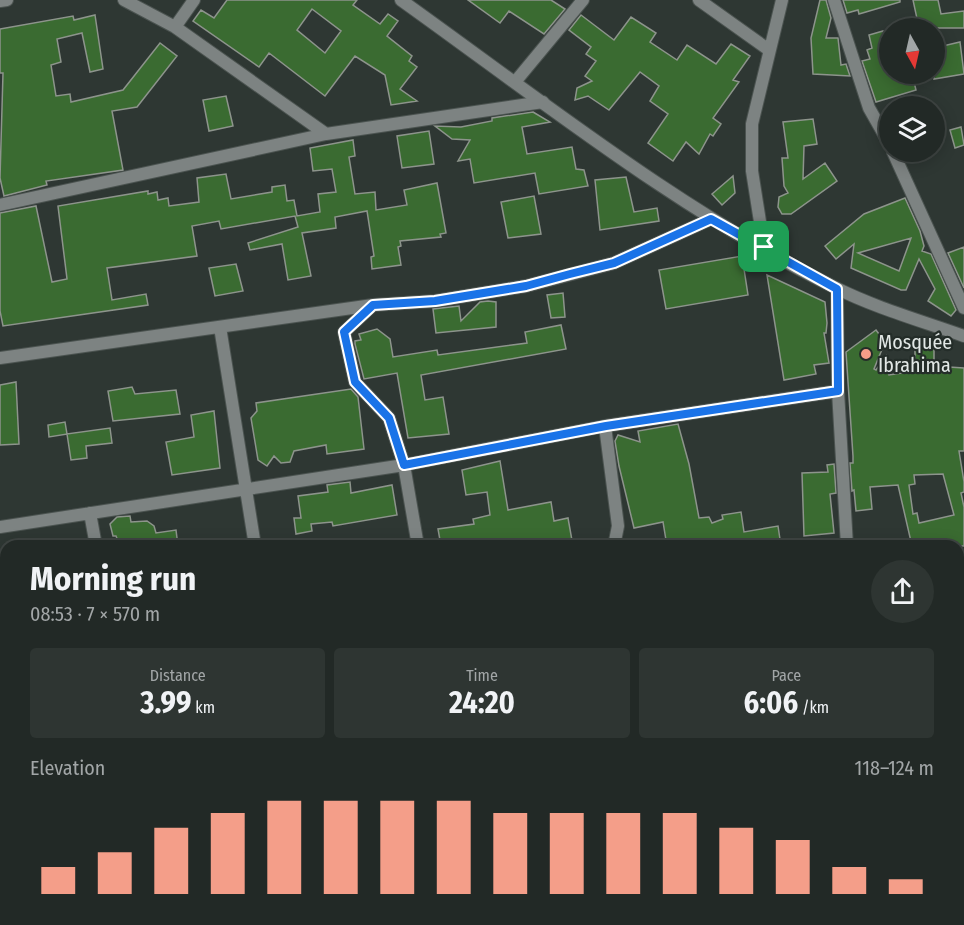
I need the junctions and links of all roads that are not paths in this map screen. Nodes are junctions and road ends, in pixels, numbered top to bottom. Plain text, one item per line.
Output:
1 (7, 0) edge
2 (124, 0) edge
3 (194, 0) edge
4 (401, 0) edge
5 (583, 0) edge
6 (699, 0) edge
7 (782, 0) edge
8 (834, 0) edge
9 (0, 1) edge
10 (175, 27) junction
11 (769, 50) junction
12 (515, 82) junction
13 (543, 102) junction
14 (879, 126) edge
15 (326, 134) junction
16 (899, 162) edge
17 (0, 205) edge
18 (711, 219) junction
19 (764, 247) junction
20 (837, 289) junction
21 (373, 305) junction
22 (964, 308) edge
23 (220, 327) junction
24 (964, 336) edge
25 (0, 358) edge
26 (838, 391) junction
27 (606, 426) junction
28 (404, 465) junction
29 (245, 489) junction
30 (90, 513) junction
31 (0, 527) edge
32 (95, 540) edge
33 (254, 540) edge
34 (417, 540) edge
35 (615, 540) edge
36 (847, 540) edge

1 - 9 street
2 - 10 street
3 - 10 street
4 - 12 street
5 - 12 street
6 - 11 street
7 - 11 street
8 - 14 street
10 - 15 street
11 - 19 street
12 - 13 street
13 - 15 street
13 - 18 street
15 - 17 street
16 - 22 street
18 - 19 street
18 - 21 street
19 - 20 street
20 - 24 street
20 - 26 street
21 - 23 street
21 - 28 street
23 - 25 street
23 - 29 street
26 - 27 street
26 - 36 street
27 - 28 street
27 - 35 street
28 - 29 street
28 - 34 street
29 - 30 street
29 - 33 street
30 - 31 street
30 - 32 street

